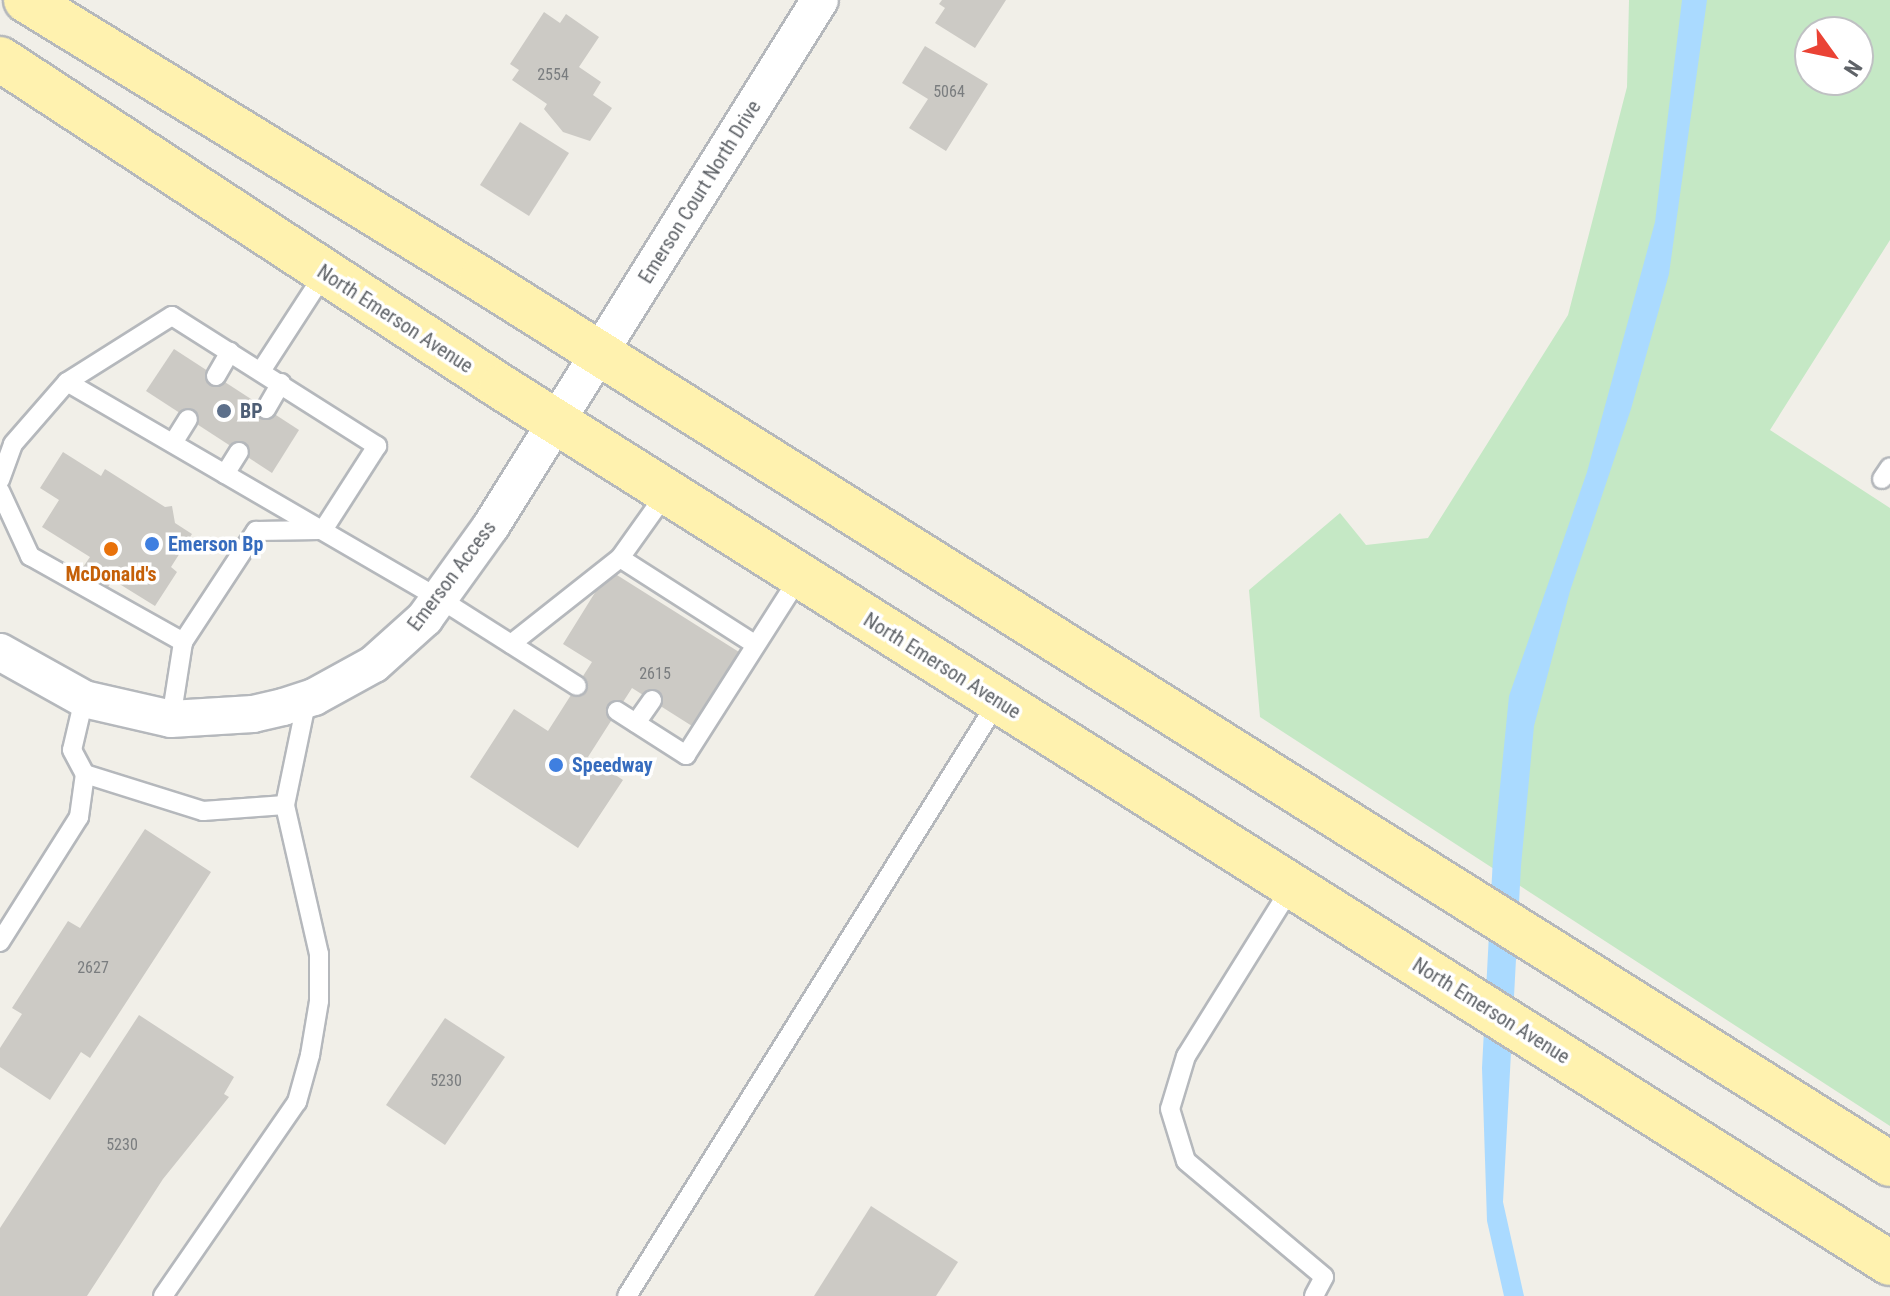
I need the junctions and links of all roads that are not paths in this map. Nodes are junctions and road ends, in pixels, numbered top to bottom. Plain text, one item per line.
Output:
1 (26, 0) edge
2 (820, 0) edge
3 (0, 59) edge
4 (324, 274) junction
5 (230, 352) junction
6 (589, 368) junction
7 (261, 371) junction
8 (216, 376) dead end
9 (67, 382) junction
10 (281, 383) junction
11 (266, 409) dead end
12 (188, 419) dead end
13 (555, 421) junction
14 (173, 443) junction
15 (239, 452) dead end
16 (225, 474) junction
17 (0, 480) edge
18 (0, 491) edge
19 (667, 492) junction
20 (323, 530) junction
21 (620, 558) junction
22 (800, 576) junction
23 (440, 599) junction
24 (183, 642) junction
25 (511, 644) junction
26 (756, 645) junction
27 (0, 652) edge
28 (577, 686) dead end
29 (84, 699) junction
30 (307, 699) junction
31 (652, 700) dead end
32 (998, 701) junction
33 (617, 711) dead end
34 (171, 719) junction
35 (636, 723) junction
36 (85, 774) junction
37 (285, 805) junction
38 (1292, 886) junction
39 (0, 942) edge
40 (1890, 1164) edge
41 (1890, 1263) edge
42 (163, 1296) edge
43 (627, 1296) edge
44 (1314, 1296) edge

1 - 6 main road
2 - 6 street, Emerson Court North Drive
3 - 4 main road, North Emerson Avenue
4 - 7 lane
4 - 13 main road, North Emerson Avenue
5 - 7 lane
5 - 8 lane
5 - 9 lane
6 - 13 street, Emerson Access
6 - 40 main road
7 - 10 lane
9 - 14 lane
9 - 17 lane
10 - 11 lane
10 - 20 lane
12 - 14 lane
13 - 19 main road, North Emerson Avenue
13 - 23 street, Emerson Access
14 - 16 lane
15 - 16 lane
16 - 20 lane
18 - 24 lane
19 - 21 lane
19 - 22 main road, North Emerson Avenue
20 - 23 lane
20 - 24 lane
21 - 25 lane
21 - 26 lane
22 - 26 lane
22 - 32 main road, North Emerson Avenue
23 - 25 lane
23 - 30 street, Emerson Access
24 - 34 lane
25 - 28 lane
26 - 35 lane
27 - 29 street, Emerson Access
29 - 34 street, Emerson Access
29 - 36 lane
30 - 34 street, Emerson Access
30 - 37 lane
31 - 35 lane
32 - 38 main road, North Emerson Avenue
32 - 43 lane
33 - 35 lane
36 - 37 lane
36 - 39 lane
37 - 42 lane
38 - 41 main road, North Emerson Avenue
38 - 44 lane

